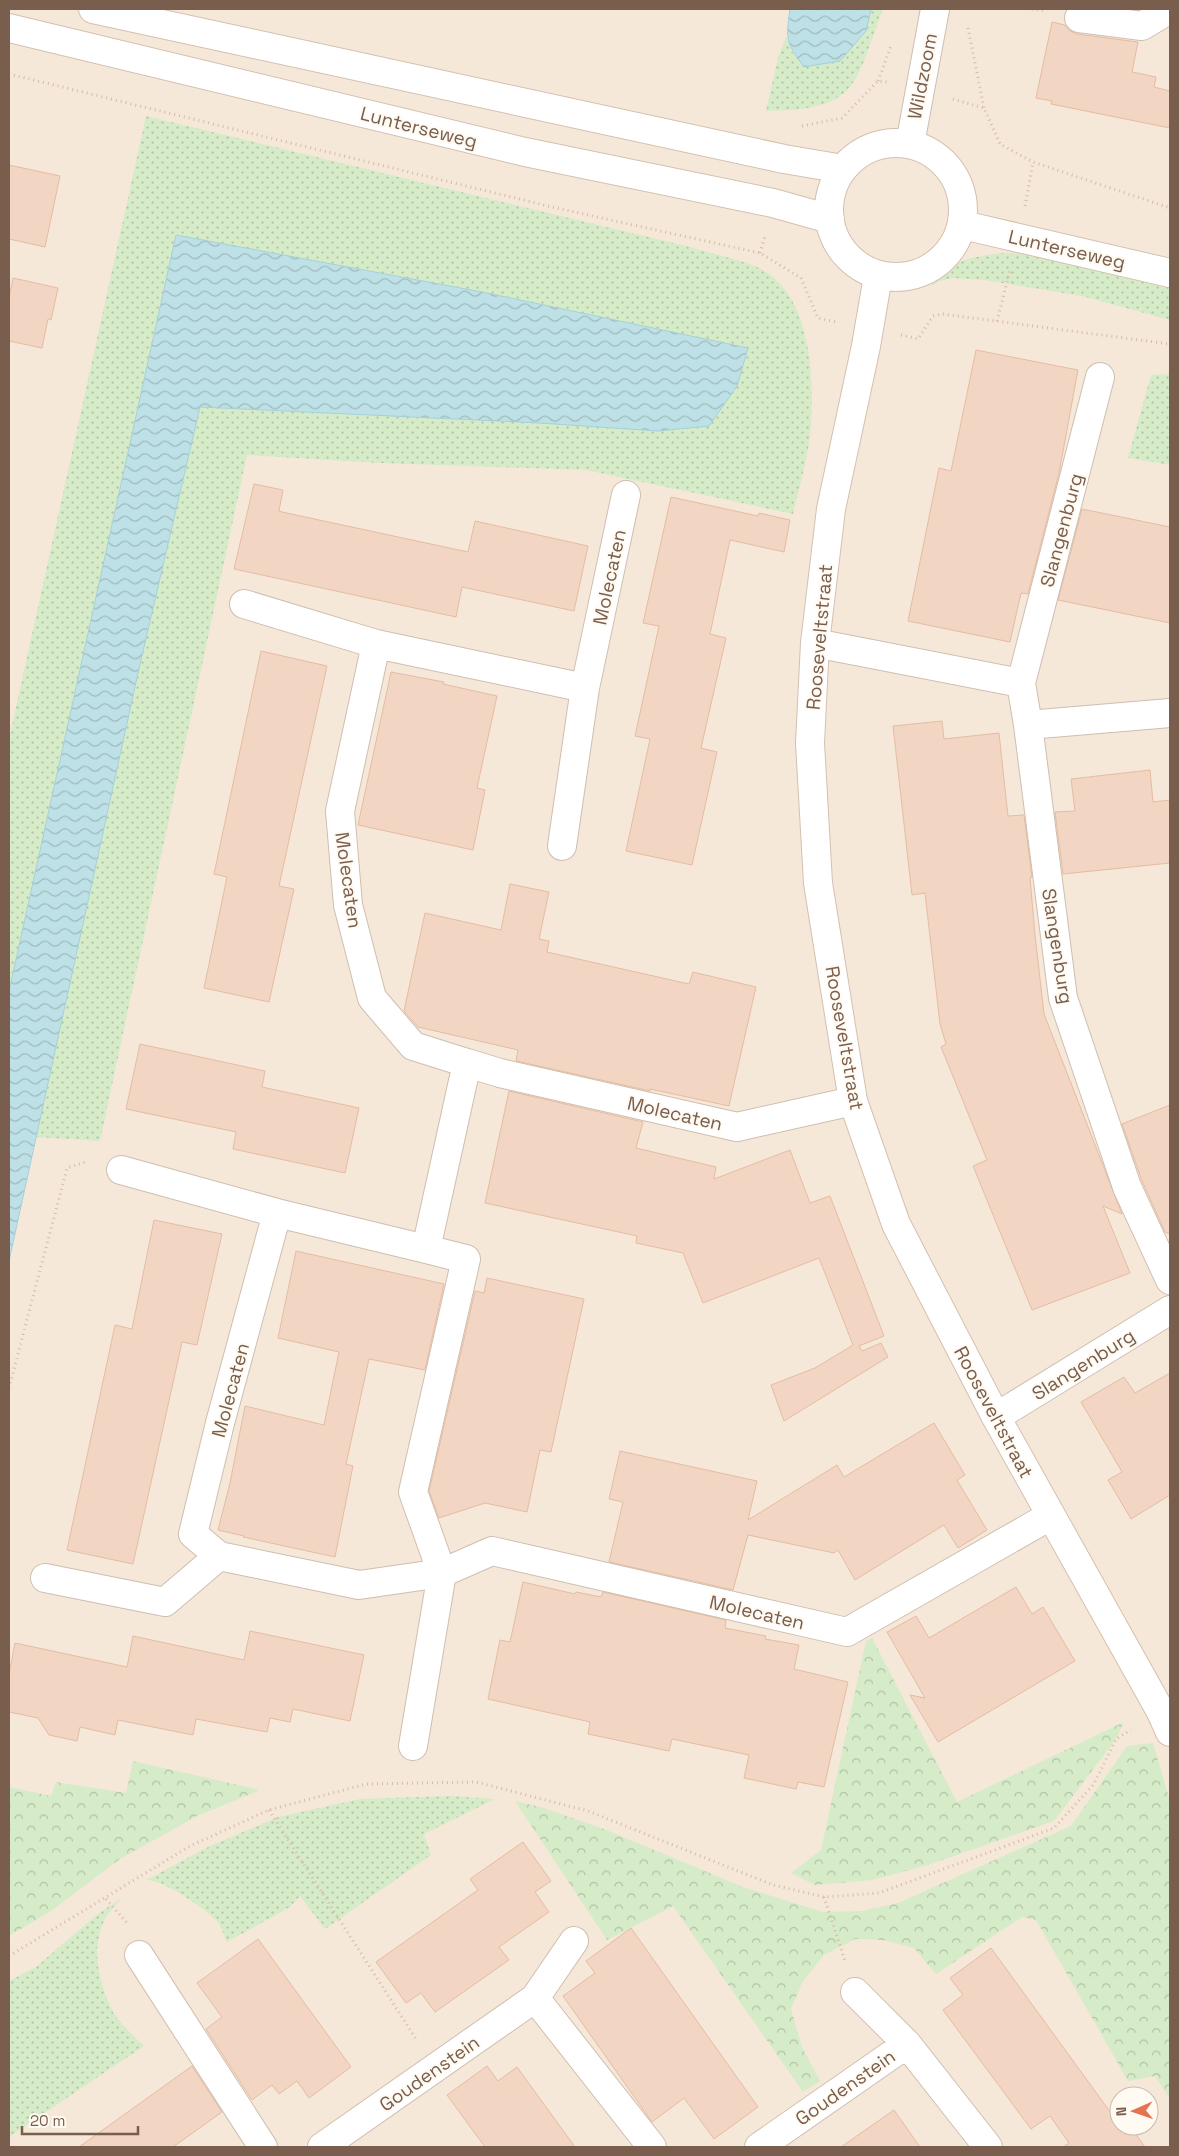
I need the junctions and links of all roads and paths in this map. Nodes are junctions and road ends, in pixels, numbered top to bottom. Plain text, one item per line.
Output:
1 (93, 9) edge
2 (935, 9) edge
3 (1168, 11) edge
4 (1080, 18) dead end
5 (968, 24) dead end
6 (9, 28) edge
7 (9, 74) edge
8 (920, 89) junction
9 (984, 108) junction
10 (799, 126) dead end
11 (910, 144) junction
12 (843, 170) junction
13 (1170, 208) edge
14 (830, 219) junction
15 (963, 224) junction
16 (1170, 273) edge
17 (878, 276) junction
18 (869, 328) junction
19 (1170, 344) edge
20 (1100, 377) dead end
21 (626, 495) dead end
22 (244, 604) dead end
23 (815, 642) junction
24 (376, 644) junction
25 (1021, 684) junction
26 (585, 688) junction
27 (1170, 713) edge
28 (1028, 725) junction
29 (562, 846) dead end
30 (467, 1064) junction
31 (853, 1101) junction
32 (121, 1170) joint
33 (277, 1213) junction
34 (426, 1249) junction
35 (1168, 1269) edge
36 (1170, 1310) edge
37 (9, 1388) edge
38 (996, 1417) junction
39 (1050, 1516) junction
40 (218, 1556) junction
41 (442, 1574) junction
42 (45, 1578) dead end
43 (1165, 1722) edge
44 (413, 1746) dead end
45 (269, 1810) junction
46 (824, 1897) junction
47 (574, 1941) dead end
48 (139, 1955) dead end
49 (9, 1956) edge
50 (855, 1992) joint
51 (535, 1998) junction
52 (907, 2044) junction
53 (436, 2069) junction
54 (263, 2147) edge
55 (322, 2147) edge
56 (652, 2147) edge
57 (759, 2147) edge
58 (988, 2147) edge

1 - 12 street
2 - 8 street, Wildzoom
3 - 4 street
5 - 9 path
6 - 14 street, Lunterseweg
7 - 18 path
8 - 9 path
8 - 10 path
8 - 11 street, Wildzoom
9 - 13 path
11 - 12 street
11 - 15 street
12 - 14 street
14 - 17 street
15 - 16 street, Lunterseweg
15 - 17 street
17 - 18 street, Rooseveltstraat
18 - 19 path
18 - 23 street, Rooseveltstraat
20 - 25 street, Slangenburg
21 - 26 street, Molecaten
22 - 24 street
23 - 25 street
23 - 31 street, Rooseveltstraat
24 - 26 street
24 - 30 street, Molecaten
25 - 28 street, Slangenburg
26 - 29 street, Molecaten
27 - 28 street
28 - 35 street, Slangenburg
30 - 31 street, Molecaten
30 - 34 street
31 - 38 street, Rooseveltstraat
32 - 33 street
32 - 37 path
33 - 34 street
33 - 40 street, Molecaten
34 - 41 street
36 - 38 street, Slangenburg
38 - 39 street, Rooseveltstraat
39 - 41 street, Molecaten
39 - 43 street, Rooseveltstraat
40 - 41 street, Molecaten
40 - 42 street
41 - 44 street
43 - 46 path
45 - 46 path
45 - 49 path
45 - 53 path
46 - 50 path
47 - 51 street, Goudenstein
48 - 54 street
50 - 52 street, Goudenstein
51 - 53 street, Goudenstein
51 - 56 street
52 - 57 street, Goudenstein
52 - 58 street, Goudenstein
53 - 55 street, Goudenstein

